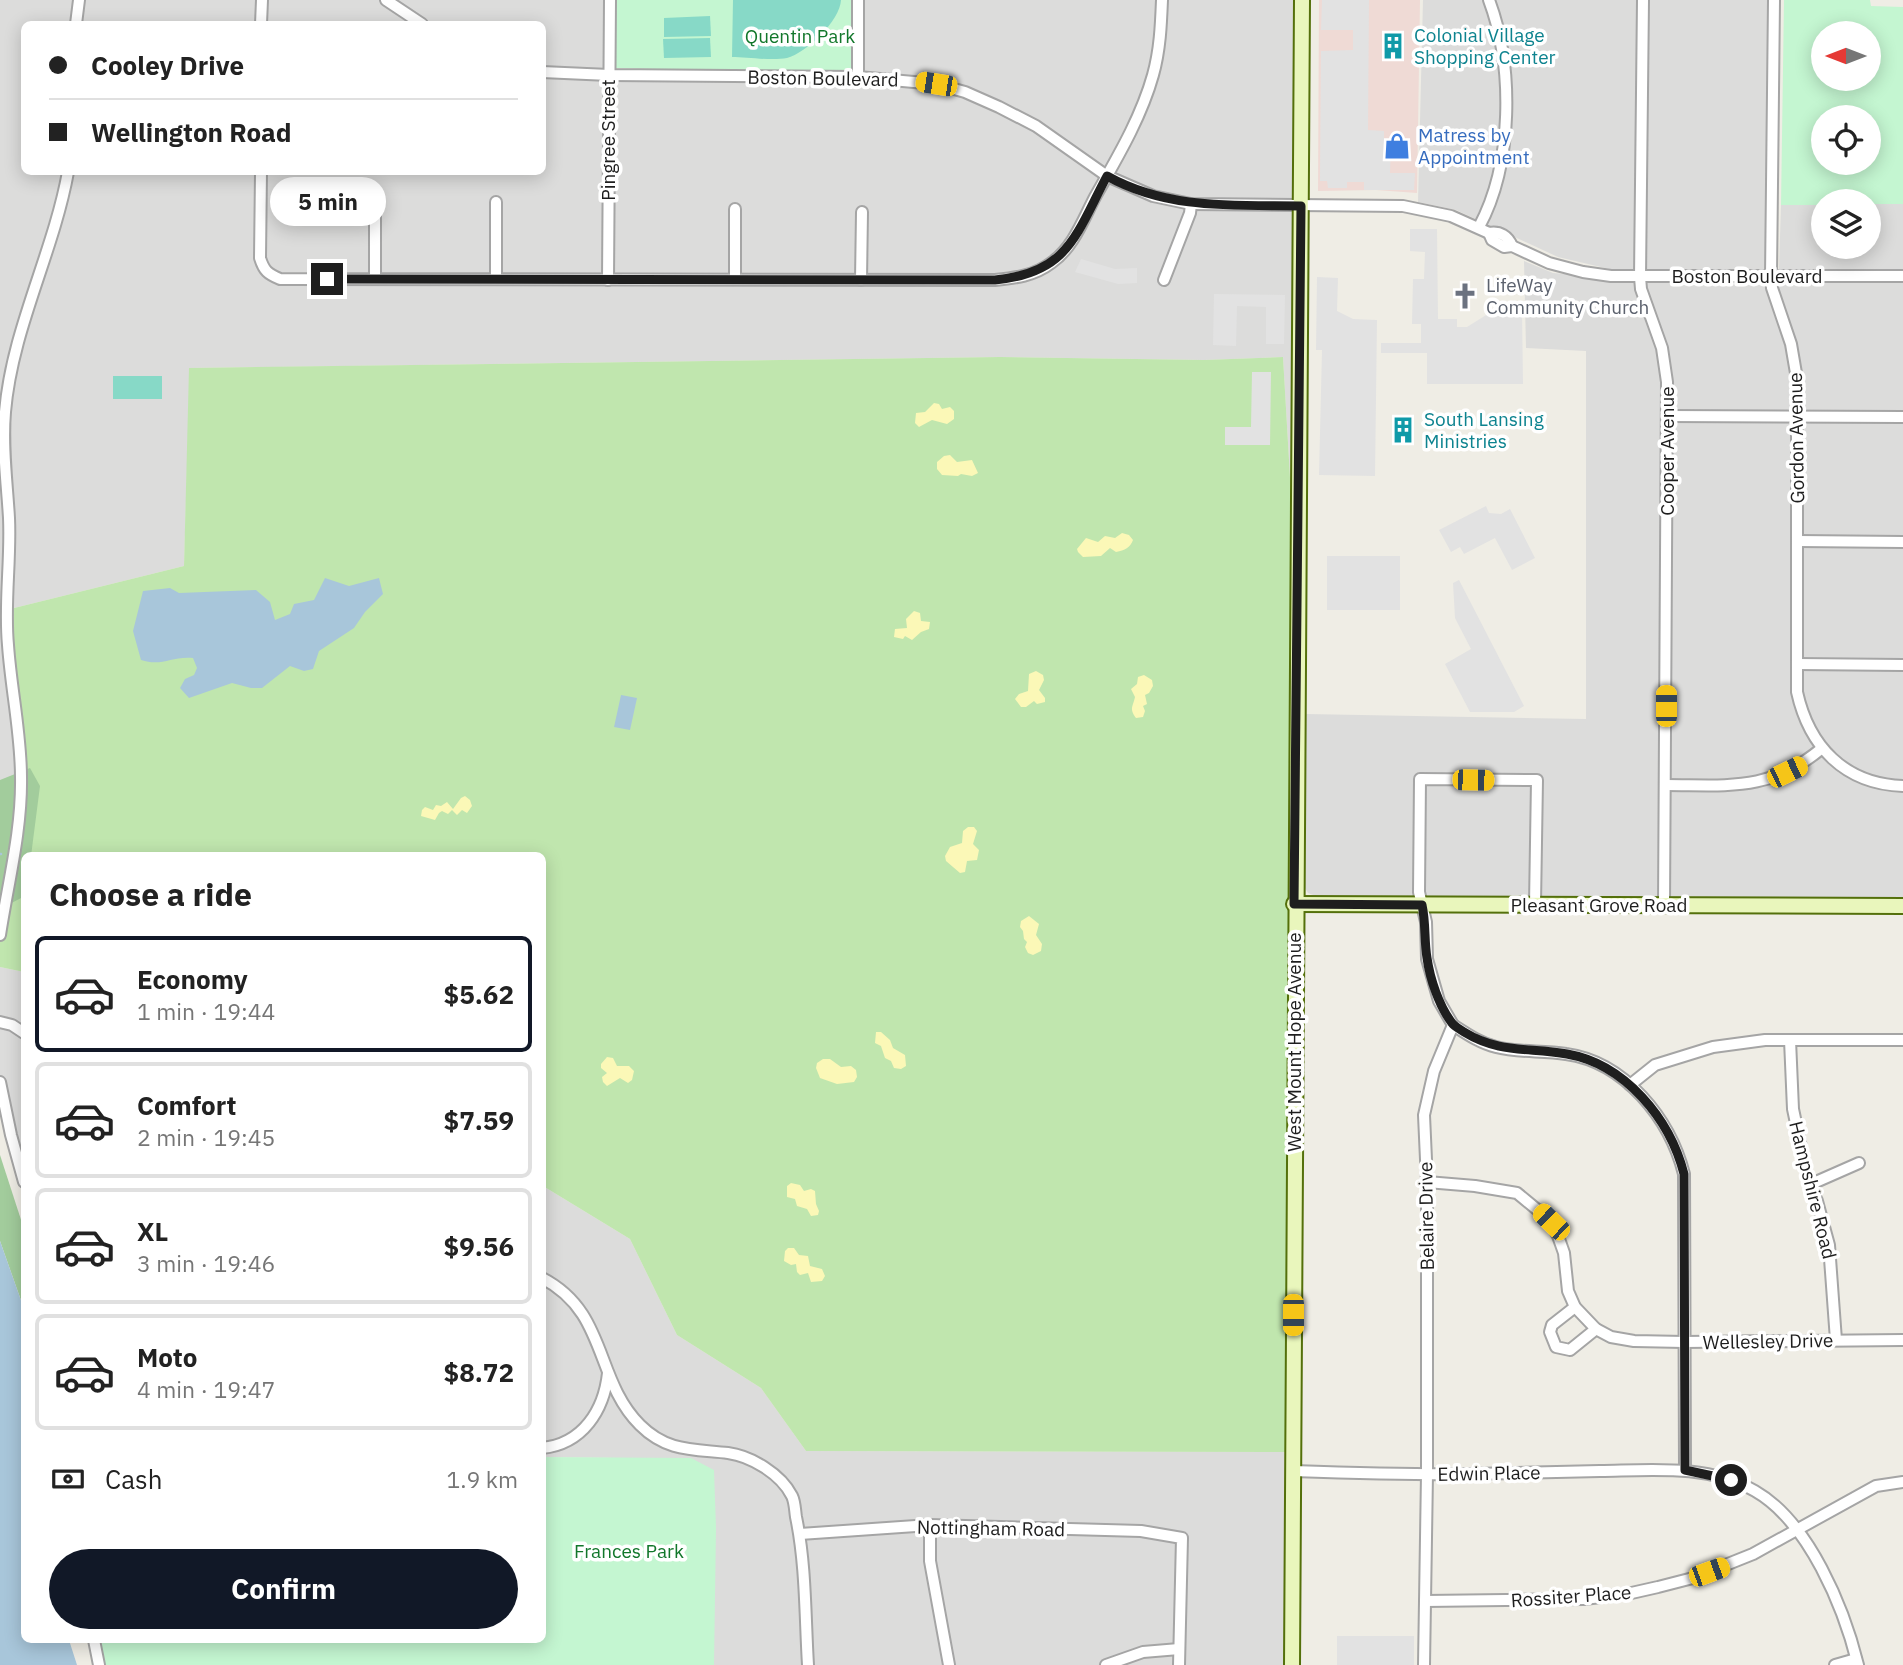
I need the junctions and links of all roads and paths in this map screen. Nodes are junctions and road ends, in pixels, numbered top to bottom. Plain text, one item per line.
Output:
1 (79, 0) edge
2 (262, 0) edge
3 (386, 0) edge
4 (610, 0) edge
5 (858, 0) edge
6 (1161, 0) edge
7 (1301, 0) edge
8 (1489, 0) edge
9 (1643, 0) edge
10 (1774, 0) edge
11 (76, 21) edge
12 (261, 21) edge
13 (418, 21) edge
14 (546, 72) edge
15 (609, 75) junction
16 (858, 77) junction
17 (67, 175) edge
18 (261, 175) edge
19 (1107, 176) junction
20 (374, 201) dead end
21 (496, 202) dead end
22 (1191, 204) junction
23 (1301, 206) junction
24 (735, 209) dead end
25 (862, 212) dead end
26 (1484, 230) junction
27 (1640, 276) junction
28 (1771, 276) junction
29 (1903, 276) edge
30 (375, 279) junction
31 (496, 279) junction
32 (735, 279) junction
33 (608, 280) junction
34 (862, 280) junction
35 (1164, 280) dead end
36 (1667, 415) junction
37 (1798, 416) junction
38 (1903, 417) edge
39 (1798, 541) junction
40 (1903, 542) edge
41 (1797, 664) junction
42 (1903, 665) edge
43 (1821, 749) junction
44 (1666, 785) junction
45 (1903, 786) edge
46 (1294, 904) junction
47 (1535, 904) junction
48 (1422, 905) junction
49 (1664, 906) junction
50 (1903, 906) edge
51 (0, 935) edge
52 (0, 1022) edge
53 (1453, 1025) junction
54 (21, 1031) edge
55 (1790, 1040) junction
56 (1903, 1040) edge
57 (0, 1082) edge
58 (1630, 1085) junction
59 (1859, 1163) dead end
60 (21, 1171) edge
61 (1427, 1182) junction
62 (1809, 1185) junction
63 (546, 1281) edge
64 (1575, 1307) junction
65 (1596, 1329) junction
66 (1836, 1340) junction
67 (1903, 1340) edge
68 (1684, 1342) junction
69 (608, 1371) junction
70 (546, 1447) edge
71 (1685, 1470) junction
72 (1293, 1471) junction
73 (1427, 1474) junction
74 (1903, 1482) edge
75 (930, 1525) junction
76 (1797, 1531) junction
77 (800, 1534) junction
78 (1425, 1601) junction
79 (95, 1643) edge
80 (1179, 1649) junction
81 (1857, 1662) edge
82 (99, 1665) edge
83 (808, 1665) edge
84 (949, 1665) edge
85 (1106, 1665) edge
86 (1179, 1665) edge
87 (1292, 1665) edge
88 (1424, 1665) edge
89 (1835, 1665) edge

1 - 11 street
2 - 12 street
3 - 13 street
4 - 15 street, Pingree Street
5 - 16 street
6 - 19 street
7 - 23 street, West Mount Hope Avenue
8 - 26 street
9 - 27 street, Cooper Avenue
10 - 28 street, Gordon Avenue
14 - 15 street, Boston Boulevard
15 - 16 street, Boston Boulevard
15 - 33 street, Pingree Street
16 - 19 street, Boston Boulevard
17 - 51 street
18 - 30 street
19 - 22 street, Boston Boulevard
19 - 34 street
20 - 30 street
21 - 31 street
22 - 23 street, Boston Boulevard
22 - 35 street
23 - 26 street, Boston Boulevard
23 - 46 street, West Mount Hope Avenue
24 - 32 street
25 - 34 street
26 - 27 street, Boston Boulevard
27 - 28 street, Boston Boulevard
27 - 36 street, Cooper Avenue
28 - 29 street, Boston Boulevard
28 - 37 street, Gordon Avenue
30 - 31 street
31 - 33 street
32 - 33 street
32 - 34 street
36 - 37 street
36 - 44 street, Cooper Avenue
37 - 38 street
37 - 39 street, Gordon Avenue
39 - 40 street
39 - 41 street, Gordon Avenue
41 - 42 street
41 - 43 street, Gordon Avenue
43 - 44 street
43 - 45 street
44 - 49 street, Cooper Avenue
46 - 48 street, Pleasant Grove Road
46 - 72 street, West Mount Hope Avenue
47 - 48 street, Pleasant Grove Road
47 - 48 street
47 - 49 street, Pleasant Grove Road
48 - 53 street
49 - 50 street, Pleasant Grove Road
52 - 54 street
53 - 58 street
53 - 61 street, Belaire Drive
55 - 56 street
55 - 58 street
55 - 62 street, Hampshire Road
57 - 60 street
58 - 68 street
59 - 62 street
61 - 64 street, Wellesley Drive
61 - 73 street, Belaire Drive
62 - 66 street, Hampshire Road
63 - 69 street
64 - 65 street, Wellesley Drive
64 - 65 street
65 - 68 street, Wellesley Drive
66 - 67 street, Wellesley Drive
66 - 68 street, Wellesley Drive
68 - 71 street
69 - 70 street
69 - 77 street
71 - 73 street, Edwin Place
71 - 76 street, Edwin Place
72 - 73 street, Edwin Place
72 - 87 street, West Mount Hope Avenue
73 - 78 street, Belaire Drive
74 - 76 street, Rossiter Place
75 - 77 street, Nottingham Road
75 - 80 street, Nottingham Road
75 - 84 street
76 - 78 street, Rossiter Place
76 - 81 street, Edwin Place
77 - 83 street
78 - 88 street, Belaire Drive
79 - 82 street
80 - 85 street
80 - 86 street
81 - 89 street

